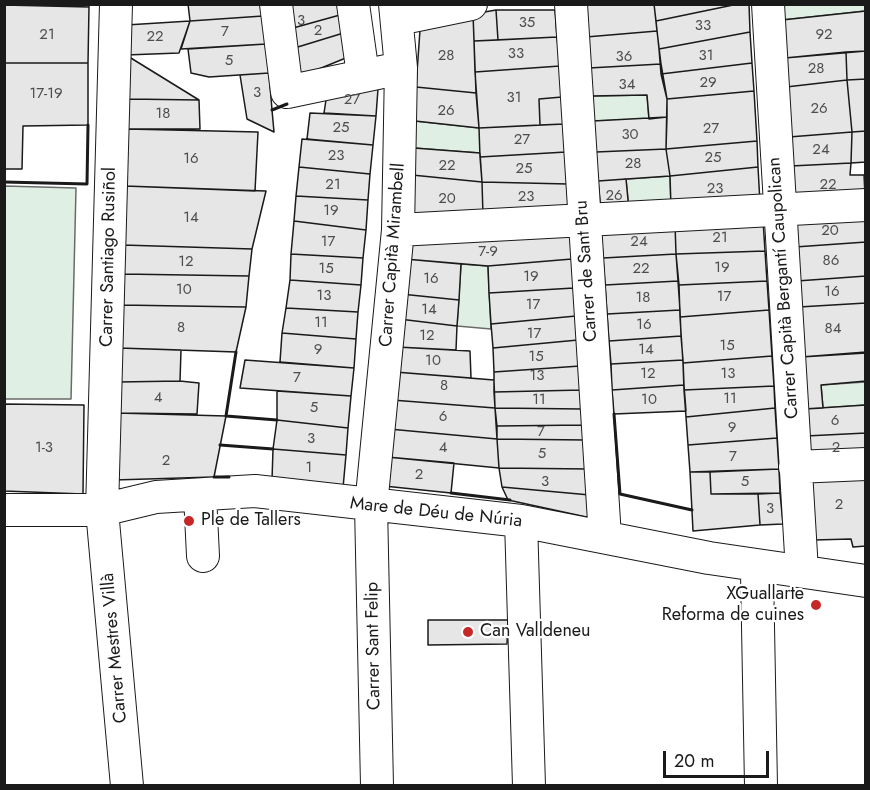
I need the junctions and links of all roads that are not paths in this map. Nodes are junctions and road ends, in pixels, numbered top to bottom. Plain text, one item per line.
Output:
1 (116, 4) edge
2 (276, 4) edge
3 (352, 4) edge
4 (471, 4) edge
5 (571, 4) edge
6 (768, 4) edge
7 (397, 12) edge
8 (401, 68) junction
9 (363, 75) junction
10 (866, 205) edge
11 (778, 211) junction
12 (584, 221) junction
13 (398, 230) junction
14 (866, 464) edge
15 (795, 467) junction
16 (200, 495) junction
17 (371, 506) junction
18 (4, 510) edge
19 (102, 510) junction
20 (521, 521) junction
21 (605, 537) junction
22 (203, 556) dead end
23 (802, 571) junction
24 (757, 573) dead end
25 (866, 581) edge
26 (127, 786) edge
27 (377, 786) edge
28 (529, 786) edge
29 (761, 786) edge

1 - 19 street, Carrer Santiago Rusiñol
2 - 9 street
3 - 9 street
4 - 7 street
5 - 12 street, Carrer de Sant Bru
6 - 11 street, Carrer Capità Bergantí Caupolican
7 - 8 street, Carrer Capità Mirambell
8 - 9 street
8 - 13 street, Carrer Capità Mirambell
10 - 11 street
11 - 12 street
11 - 15 street, Carrer Capità Bergantí Caupolican
12 - 13 street
12 - 21 street, Carrer de Sant Bru
13 - 17 street, Carrer Capità Mirambell
14 - 15 street
15 - 23 street, Carrer Capità Bergantí Caupolican
16 - 17 street, Mare de Déu de Núria
16 - 19 street, Mare de Déu de Núria
16 - 22 street
17 - 20 street, Mare de Déu de Núria
17 - 27 street, Carrer Sant Felip
18 - 19 street, Mare de Déu de Núria
19 - 26 street, Carrer Mestres Villà
20 - 21 street, Mare de Déu de Núria
20 - 28 street
21 - 23 street, Mare de Déu de Núria
23 - 25 street, Mare de Déu de Núria
24 - 29 street

